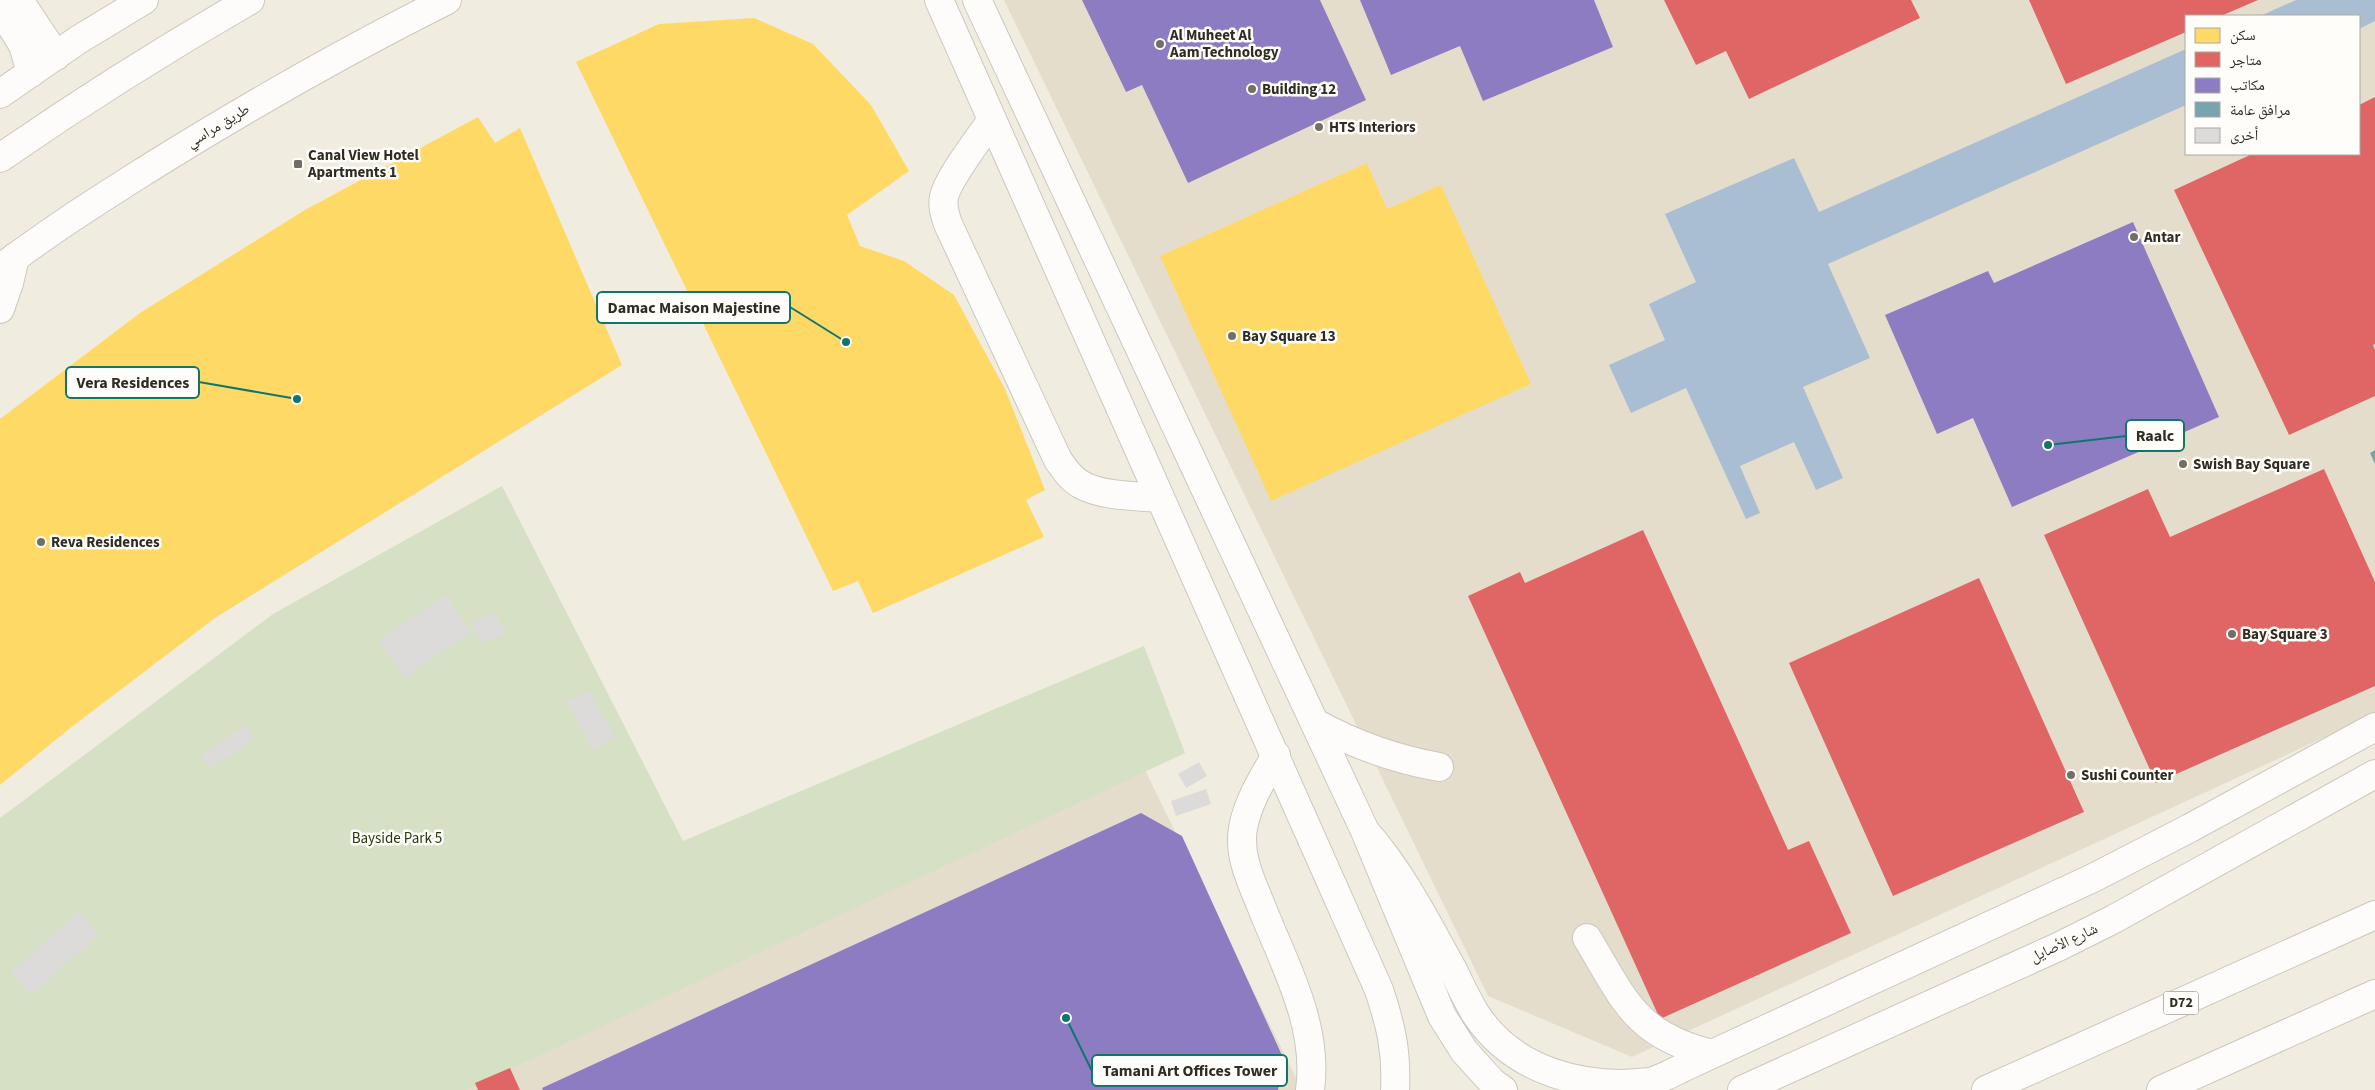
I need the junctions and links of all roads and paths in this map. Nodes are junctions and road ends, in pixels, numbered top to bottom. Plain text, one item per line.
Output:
1 (19, 0) edge
2 (144, 0) edge
3 (250, 0) edge
4 (447, 0) edge
5 (939, 0) edge
6 (978, 0) edge
7 (0, 8) edge
8 (56, 56) junction
9 (31, 73) junction
10 (0, 94) edge
11 (991, 121) junction
12 (0, 158) edge
13 (8, 263) edge
14 (0, 309) edge
15 (1159, 498) junction
16 (1315, 723) junction
17 (2375, 727) edge
18 (1276, 754) junction
19 (1439, 767) dead end
20 (2375, 774) edge
21 (1365, 831) junction
22 (2375, 915) edge
23 (1587, 938) dead end
24 (2375, 994) edge
25 (1712, 1054) junction
26 (1310, 1090) edge
27 (1395, 1090) edge
28 (1503, 1090) edge
29 (1742, 1090) edge
30 (1986, 1090) edge
31 (2161, 1090) edge

1 - 8 street
2 - 8 street
3 - 12 street
4 - 13 street, طريق مراسي
5 - 11 street
6 - 16 street
7 - 9 street
8 - 9 street
9 - 10 street
11 - 15 street
11 - 15 street
13 - 14 street
15 - 18 street
16 - 19 street
16 - 21 street
17 - 25 street
18 - 26 street
18 - 27 street
20 - 29 street, شارع الأصايل
21 - 25 street
21 - 28 street
22 - 30 street, D72
23 - 25 street
24 - 31 street

